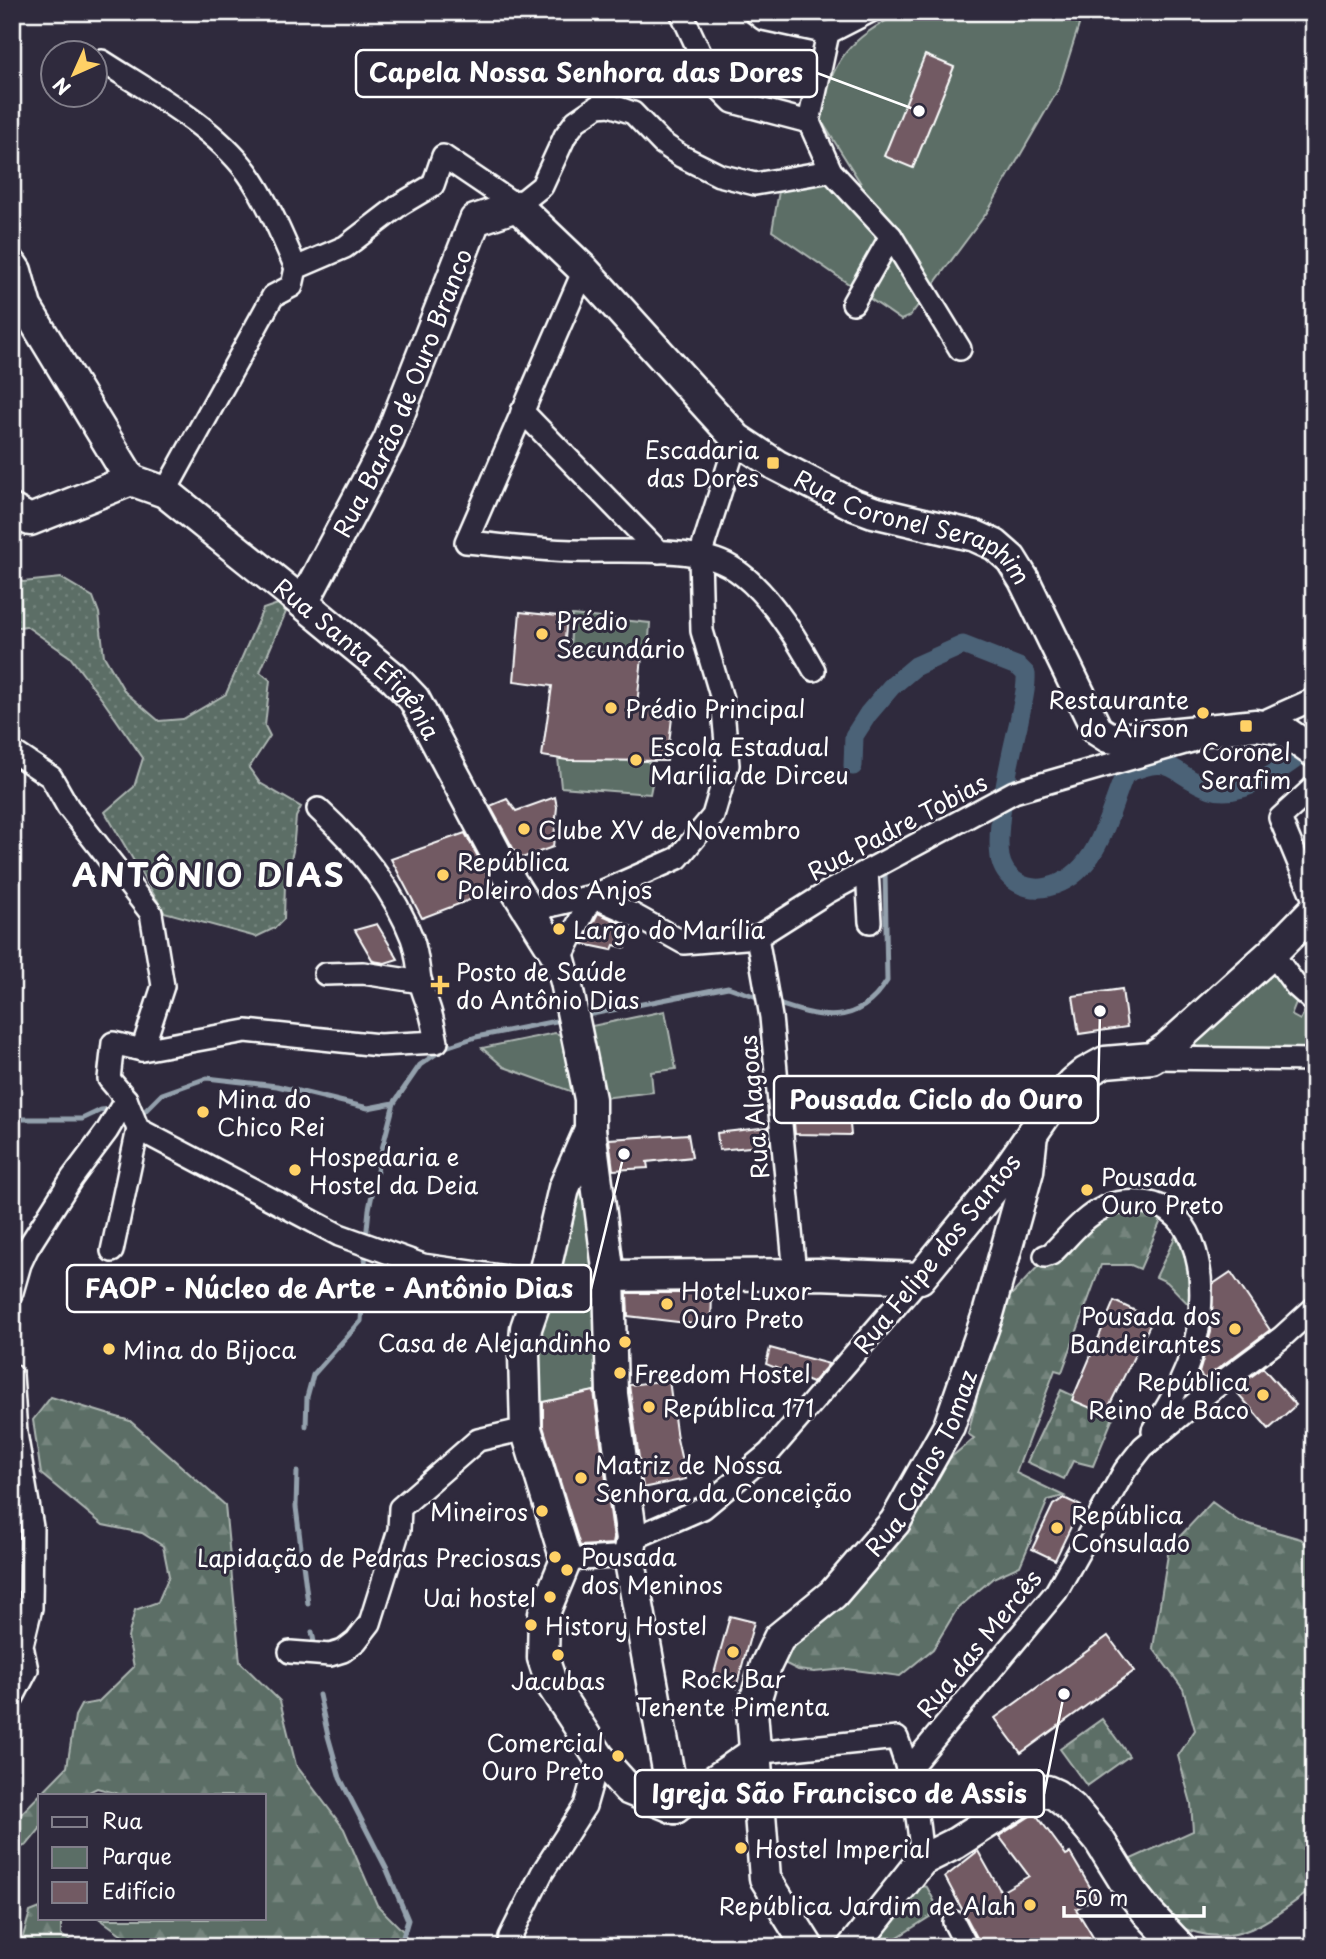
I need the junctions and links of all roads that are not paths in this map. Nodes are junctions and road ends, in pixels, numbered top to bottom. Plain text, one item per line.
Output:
1 (681, 12) edge
2 (754, 12) edge
3 (869, 12) edge
4 (828, 33) junction
5 (108, 65) edge
6 (809, 122) junction
7 (831, 171) junction
8 (517, 206) junction
9 (891, 236) junction
10 (12, 265) edge
11 (296, 268) junction
12 (584, 270) junction
13 (853, 303) dead end
14 (960, 349) dead end
15 (522, 411) junction
16 (737, 439) junction
17 (131, 480) junction
18 (165, 492) junction
19 (12, 510) edge
20 (659, 552) junction
21 (700, 556) junction
22 (303, 603) junction
23 (814, 670) dead end
24 (1314, 699) edge
25 (1247, 727) junction
26 (1307, 748) edge
27 (12, 751) edge
28 (1314, 787) edge
29 (318, 809) dead end
30 (867, 871) junction
31 (592, 896) junction
32 (1314, 900) edge
33 (1314, 910) edge
34 (528, 911) junction
35 (870, 922) dead end
36 (757, 937) junction
37 (1272, 953) junction
38 (563, 971) junction
39 (325, 974) dead end
40 (421, 982) junction
41 (1314, 1002) edge
42 (142, 1050) junction
43 (1152, 1058) junction
44 (1314, 1060) edge
45 (126, 1099) junction
46 (590, 1114) junction
47 (138, 1129) junction
48 (1032, 1134) junction
49 (112, 1251) dead end
50 (1045, 1256) dead end
51 (15, 1268) edge
52 (795, 1273) junction
53 (610, 1276) junction
54 (920, 1278) junction
55 (542, 1282) junction
56 (12, 1292) edge
57 (1314, 1308) edge
58 (12, 1375) edge
59 (526, 1429) junction
60 (14, 1432) edge
61 (1143, 1447) junction
62 (630, 1548) junction
63 (566, 1560) junction
64 (290, 1652) dead end
65 (12, 1699) edge
66 (754, 1753) junction
67 (599, 1756) junction
68 (909, 1769) junction
69 (675, 1808) junction
70 (922, 1860) junction
71 (954, 1922) dead end
72 (508, 1947) edge
73 (808, 1947) edge
74 (853, 1947) edge
75 (967, 1947) edge
76 (1180, 1947) edge

1 - 6 street
2 - 4 street
3 - 4 street
4 - 6 street
5 - 11 street
6 - 7 street
7 - 8 street
7 - 9 street
8 - 11 street
8 - 12 street, Rua Coronel Seraphim
8 - 22 street, Rua Barão de Ouro Branco
9 - 13 street
9 - 14 street
10 - 17 street
11 - 18 street
12 - 15 street
12 - 16 street, Rua Coronel Seraphim
15 - 20 street
15 - 20 street
16 - 21 street
16 - 25 street, Rua Coronel Seraphim
17 - 18 street, Rua Santa Efigênia
17 - 19 street
18 - 22 street, Rua Santa Efigênia
20 - 21 street
21 - 23 street
21 - 31 street
22 - 34 street, Rua Santa Efigênia
24 - 25 street, Rua Padre Tobias
25 - 26 street, Rua Coronel Seraphim
25 - 30 street, Rua Padre Tobias
27 - 42 street
28 - 32 street
29 - 40 street
30 - 35 street
30 - 36 street, Rua Padre Tobias
31 - 34 street
31 - 36 street, Rua Padre Tobias
31 - 38 street
33 - 37 street
34 - 38 street, Rua Santa Efigênia
36 - 52 street, Rua Alagoas
37 - 41 street
37 - 43 street
38 - 46 street, Rua Santa Efigênia
39 - 40 street
40 - 42 street
42 - 45 street
43 - 44 street, Rua Felipe dos Santos
43 - 48 street, Rua Felipe dos Santos
45 - 47 street
45 - 51 street
46 - 53 street, Rua Santa Efigênia
46 - 55 street
47 - 49 street
47 - 55 street
48 - 54 street, Rua Felipe dos Santos
48 - 66 street, Rua Carlos Tomaz
50 - 61 street
51 - 56 street
52 - 53 street
52 - 54 street
53 - 62 street, Rua Santa Efigênia
54 - 62 street, Rua Felipe dos Santos
55 - 59 street
57 - 61 street, Rua das Mercês
58 - 60 street
59 - 63 street
59 - 64 street
60 - 65 street
61 - 68 street, Rua das Mercês
62 - 63 street, Rua Felipe dos Santos
62 - 69 street, Rua Santa Efigênia
63 - 67 street
66 - 68 street
66 - 69 street
66 - 73 street, Rua Carlos Tomaz
67 - 69 street
67 - 72 street
68 - 70 street
70 - 74 street
70 - 76 street
71 - 75 street

